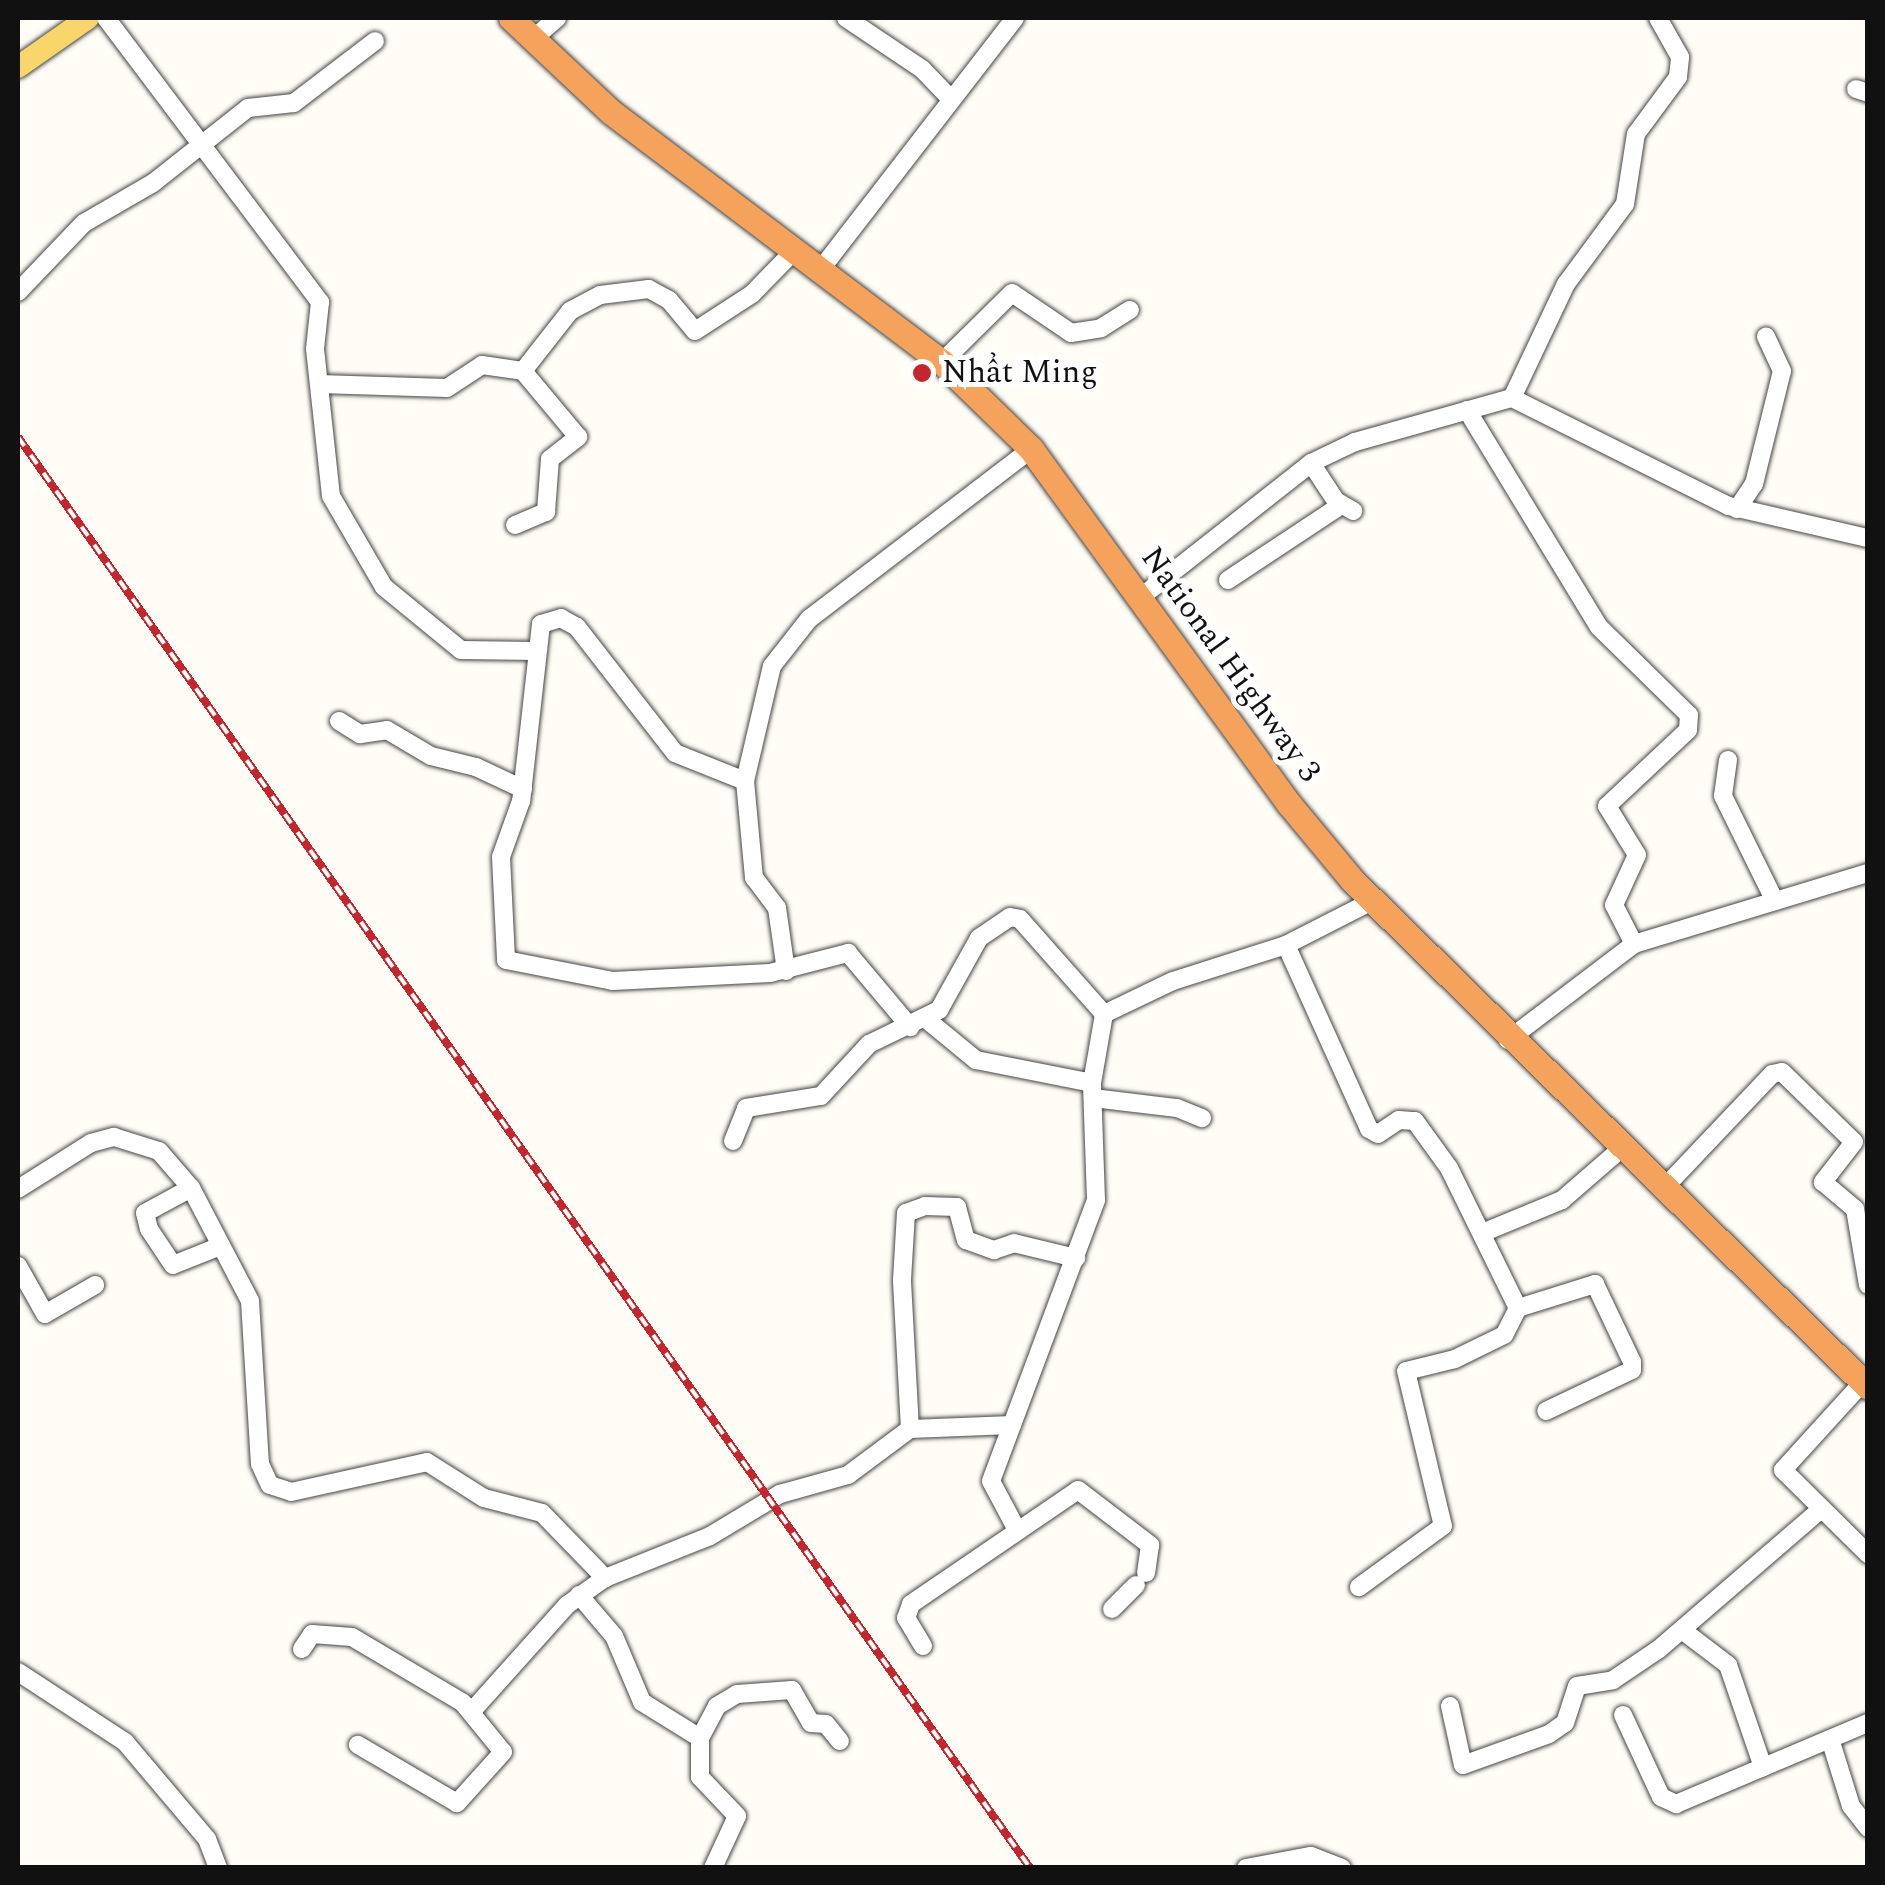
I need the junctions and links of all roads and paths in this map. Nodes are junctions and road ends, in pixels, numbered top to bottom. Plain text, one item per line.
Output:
1 (88, 18) edge
2 (106, 18) edge
3 (511, 18) edge
4 (558, 18) edge
5 (846, 18) edge
6 (1015, 18) edge
7 (1658, 18) edge
8 (533, 39) junction
9 (375, 42) dead end
10 (18, 67) edge
11 (951, 99) junction
12 (202, 143) junction
13 (794, 251) junction
14 (821, 269) junction
15 (18, 292) edge
16 (1130, 310) dead end
17 (1766, 337) dead end
18 (942, 362) junction
19 (522, 371) junction
20 (319, 384) junction
21 (1512, 398) junction
22 (1467, 410) junction
23 (1031, 449) junction
24 (1311, 463) junction
25 (1737, 510) junction
26 (515, 524) dead end
27 (1868, 538) edge
28 (1228, 580) dead end
29 (1141, 598) junction
30 (536, 652) junction
31 (339, 720) dead end
32 (1728, 760) dead end
33 (744, 781) junction
34 (523, 790) junction
35 (1868, 873) edge
36 (1372, 901) junction
37 (1775, 901) junction
38 (1634, 944) junction
39 (1286, 945) junction
40 (786, 971) junction
41 (1104, 1014) junction
42 (918, 1024) junction
43 (1508, 1040) junction
44 (1093, 1090) junction
45 (1202, 1118) dead end
46 (732, 1142) dead end
47 (1622, 1148) junction
48 (192, 1188) junction
49 (1664, 1188) junction
50 (18, 1189) edge
51 (1482, 1233) junction
52 (1862, 1240) edge
53 (218, 1247) junction
54 (1076, 1258) junction
55 (18, 1266) edge
56 (95, 1285) dead end
57 (1868, 1285) edge
58 (1518, 1308) junction
59 (1865, 1385) edge
60 (1546, 1411) dead end
61 (1012, 1425) junction
62 (910, 1429) junction
63 (1820, 1510) junction
64 (1016, 1530) junction
65 (1868, 1554) edge
66 (606, 1578) junction
67 (1359, 1587) dead end
68 (579, 1595) junction
69 (1112, 1609) dead end
70 (1682, 1630) junction
71 (923, 1646) dead end
72 (302, 1649) dead end
73 (18, 1672) edge
74 (1450, 1706) dead end
75 (472, 1711) junction
76 (1623, 1716) dead end
77 (1868, 1722) edge
78 (700, 1738) junction
79 (1830, 1739) junction
80 (840, 1740) dead end
81 (358, 1745) dead end
82 (1763, 1767) junction
83 (1868, 1828) edge
84 (218, 1868) edge
85 (712, 1868) edge
86 (1246, 1868) edge
87 (1342, 1868) edge

1 - 10 main road
2 - 12 street
3 - 8 highway, National Highway 3
4 - 8 street
5 - 11 street
6 - 11 street
7 - 21 street
8 - 13 highway, National Highway 3
9 - 12 street
11 - 14 street
12 - 15 street
12 - 20 street
13 - 14 highway, National Highway 3
13 - 19 street
14 - 18 highway, National Highway 3
16 - 18 street
17 - 25 street
18 - 23 highway, National Highway 3
19 - 20 street
19 - 26 street
20 - 30 street
21 - 22 street
21 - 25 street
22 - 24 street
22 - 38 street
23 - 29 highway, National Highway 3
23 - 33 street
24 - 28 street
24 - 29 street
25 - 27 street
29 - 36 highway, National Highway 3
30 - 33 street
30 - 34 street
31 - 34 street
32 - 37 street
33 - 40 street
34 - 40 street
35 - 37 street
36 - 39 street
36 - 43 highway, National Highway 3
37 - 38 street
38 - 43 street
39 - 41 street
39 - 51 street
40 - 42 street
41 - 42 street
41 - 44 street
42 - 44 street
42 - 46 street
43 - 47 highway, National Highway 3
44 - 45 street
44 - 54 street
47 - 49 highway, National Highway 3
47 - 51 street
48 - 50 street
48 - 53 street
48 - 53 street
49 - 52 street
49 - 59 highway, National Highway 3
51 - 58 street
52 - 57 street
53 - 66 street
54 - 61 street
54 - 62 street
55 - 56 street
58 - 60 street
58 - 67 street
59 - 63 street
61 - 62 street
61 - 64 street
62 - 66 street
63 - 65 street
63 - 70 street
64 - 69 street
64 - 71 street
66 - 68 street
68 - 75 street
68 - 78 street
70 - 74 street
70 - 82 street
72 - 75 street
73 - 84 street
75 - 81 street
76 - 82 street
77 - 79 street
78 - 80 street
78 - 85 street
79 - 82 street
79 - 83 street
86 - 87 street

